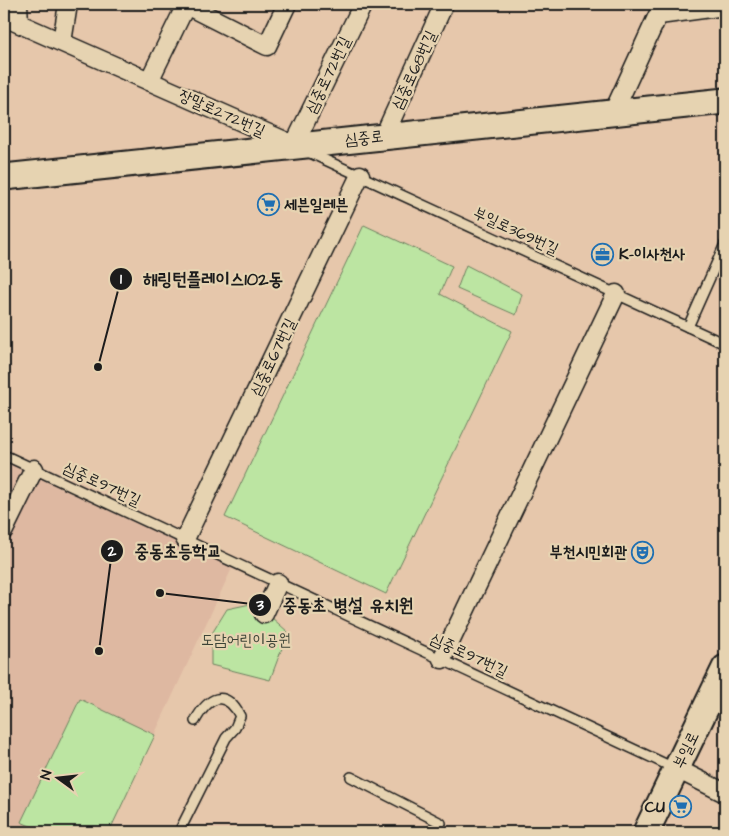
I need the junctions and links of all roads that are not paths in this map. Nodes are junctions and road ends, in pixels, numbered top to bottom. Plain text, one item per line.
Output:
1 (18, 4) edge
2 (68, 4) edge
3 (287, 4) edge
4 (363, 4) edge
5 (444, 4) edge
6 (725, 6) edge
7 (661, 9) edge
8 (11, 20) edge
9 (62, 42) junction
10 (150, 81) junction
11 (725, 101) edge
12 (613, 112) junction
13 (384, 136) junction
14 (294, 146) junction
15 (360, 176) junction
16 (4, 177) edge
17 (725, 244) edge
18 (616, 294) junction
19 (688, 327) junction
20 (725, 344) edge
21 (4, 454) edge
22 (34, 469) junction
23 (4, 530) edge
24 (185, 539) junction
25 (278, 583) junction
26 (264, 614) dead end
27 (442, 659) junction
28 (725, 668) edge
29 (195, 721) dead end
30 (677, 769) junction
31 (351, 777) dead end
32 (725, 793) edge
33 (179, 832) edge
34 (436, 832) edge
35 (646, 832) edge

1 - 8 street, 장말로272번길
2 - 9 street
3 - 10 street
4 - 14 street, 심중로72번길
5 - 13 street, 심중로68번길
6 - 7 street
7 - 12 street
8 - 9 street, 장말로272번길
9 - 10 street, 장말로272번길
10 - 14 street, 장말로272번길
11 - 12 street, 심중로
12 - 13 street, 심중로
13 - 14 street, 심중로
14 - 15 lane, 부일로369번길
14 - 16 street, 심중로
15 - 18 lane, 부일로369번길
15 - 24 street, 심중로67번길
17 - 19 lane
18 - 19 lane, 부일로369번길
18 - 27 street
19 - 20 lane, 부일로369번길
21 - 22 lane, 심중로97번길
22 - 23 street
22 - 24 lane, 심중로97번길
24 - 25 lane, 심중로97번길
25 - 26 street
25 - 27 lane, 심중로97번길
27 - 30 lane, 심중로97번길
28 - 30 street, 부일로
29 - 33 lane
30 - 32 street
30 - 35 street, 부일로
31 - 34 lane

